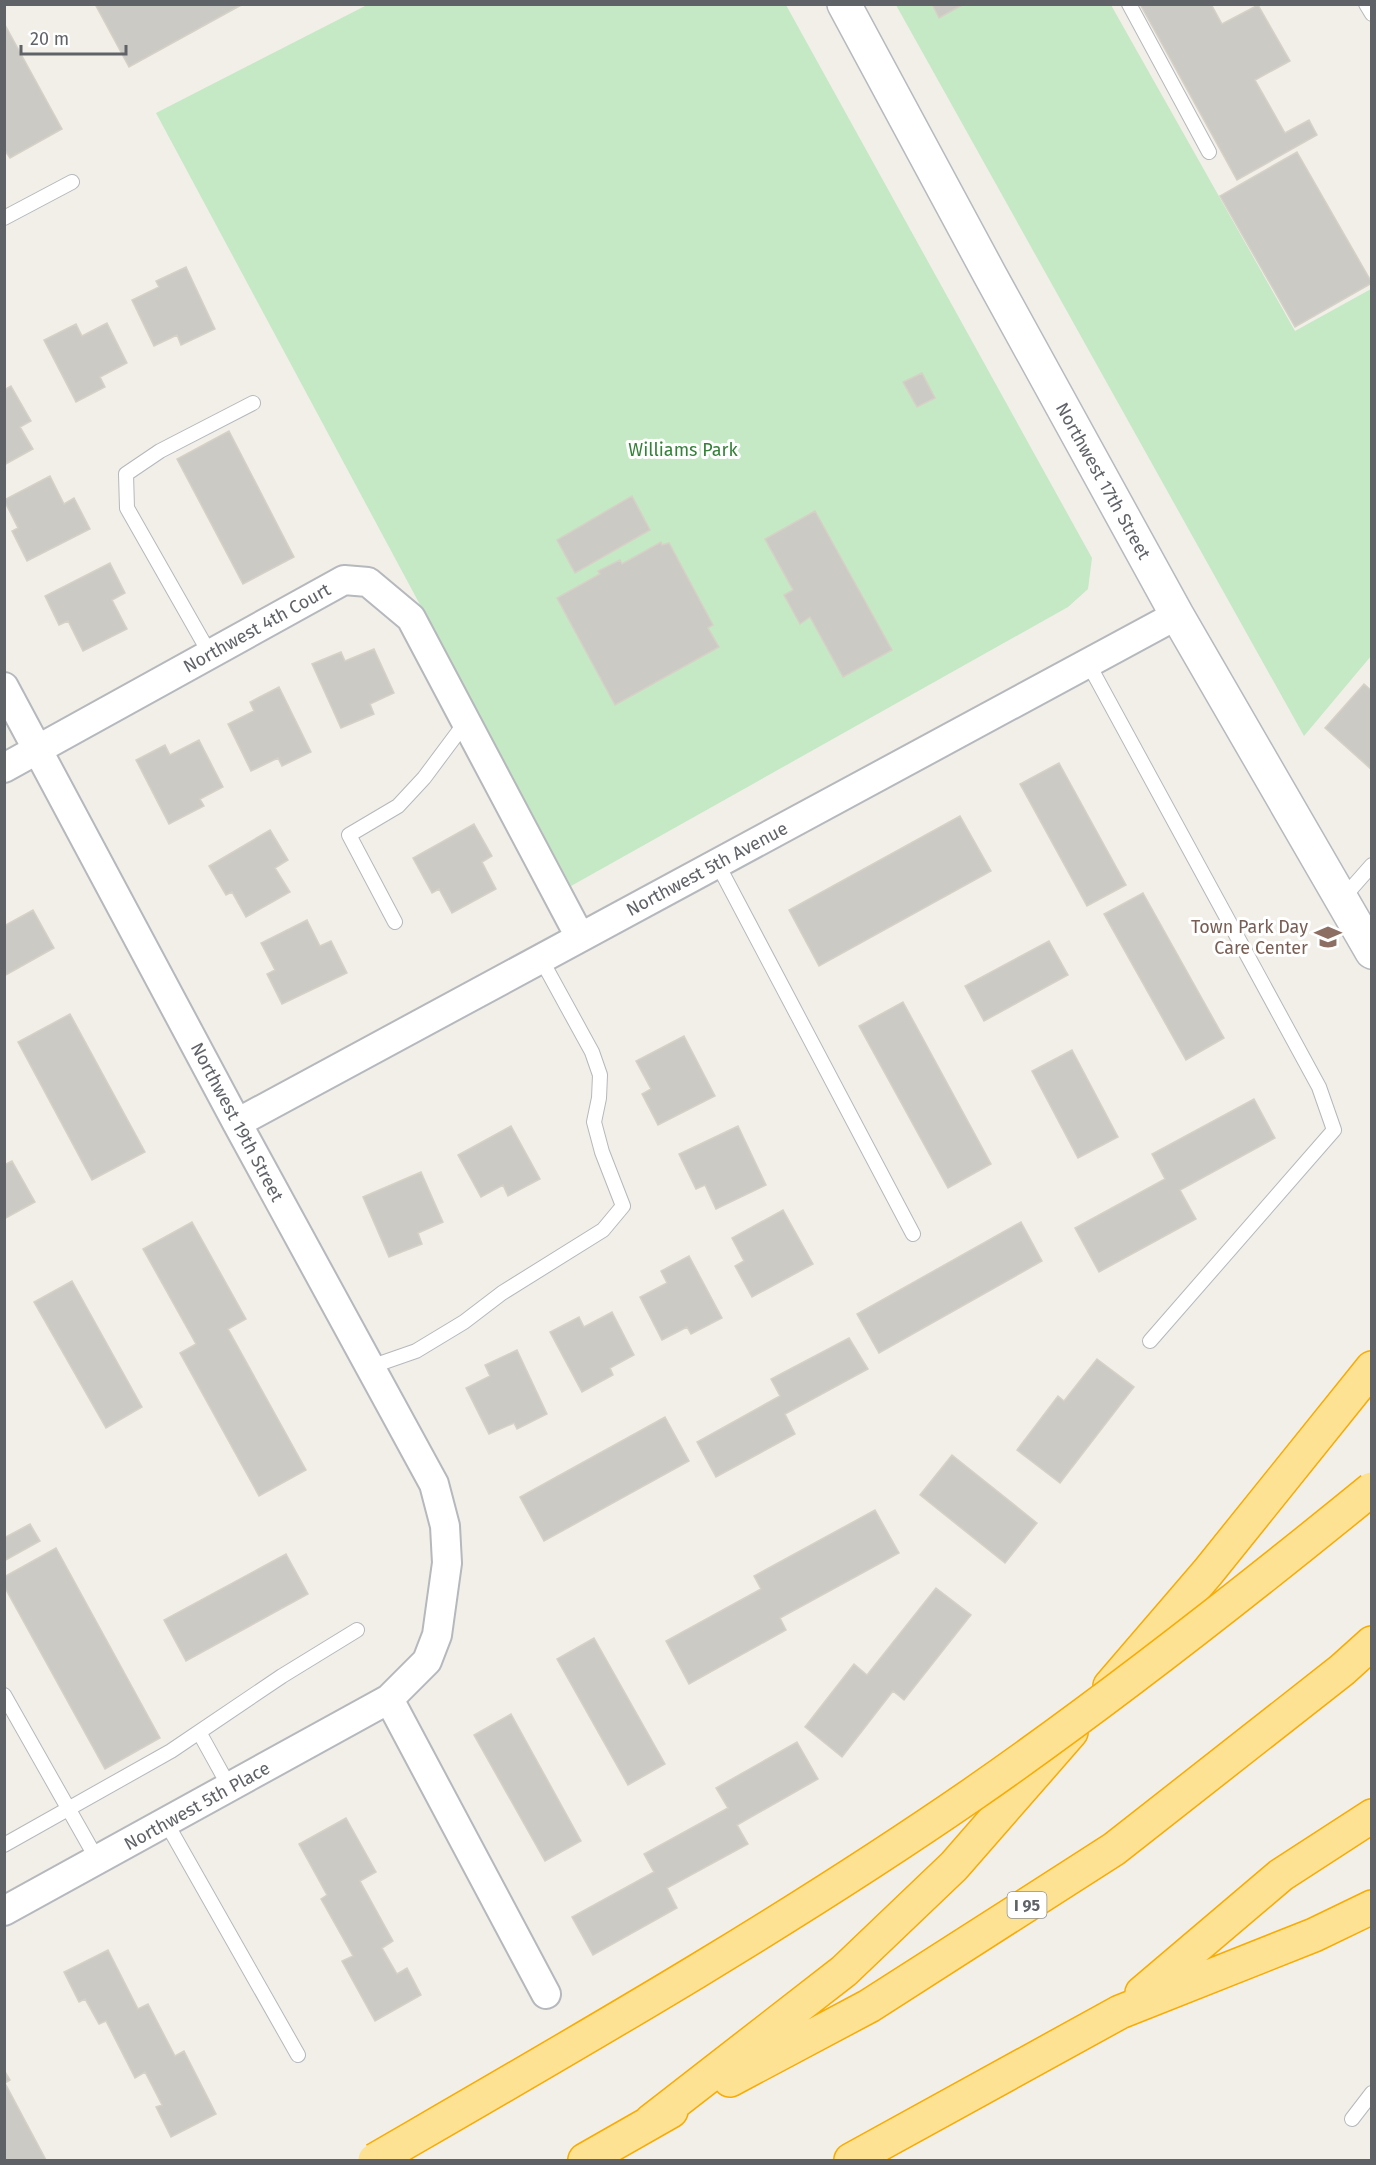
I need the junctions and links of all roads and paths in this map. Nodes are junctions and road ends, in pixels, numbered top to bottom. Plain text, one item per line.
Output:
1 (844, 4) edge
2 (1129, 4) edge
3 (1366, 4) edge
4 (1371, 14) edge
5 (1209, 152) dead end
6 (72, 182) dead end
7 (4, 218) edge
8 (253, 403) dead end
9 (1177, 615) junction
10 (210, 654) junction
11 (1088, 663) junction
12 (4, 687) edge
13 (465, 723) junction
14 (37, 750) junction
15 (4, 768) edge
16 (717, 863) junction
17 (1371, 866) edge
18 (1342, 899) junction
19 (395, 922) dead end
20 (580, 937) junction
21 (1371, 952) edge
22 (541, 958) junction
23 (237, 1123) junction
24 (913, 1234) dead end
25 (1150, 1341) dead end
26 (370, 1367) junction
27 (1371, 1368) edge
28 (1371, 1489) edge
29 (447, 1563) joint
30 (357, 1629) dead end
31 (1371, 1643) edge
32 (4, 1695) edge
33 (389, 1699) junction
34 (199, 1732) junction
35 (230, 1788) junction
36 (69, 1809) junction
37 (1371, 1816) edge
38 (167, 1824) junction
39 (4, 1845) edge
40 (98, 1860) junction
41 (1371, 1907) edge
42 (4, 1911) edge
43 (546, 1994) dead end
44 (1120, 2012) junction
45 (298, 2055) dead end
46 (1371, 2093) edge
47 (1352, 2119) dead end
48 (651, 2121) junction
49 (375, 2160) edge
50 (585, 2160) edge
51 (851, 2160) edge

1 - 9 street, Northwest 17th Street
2 - 5 lane
3 - 4 lane
6 - 7 lane
8 - 10 lane
9 - 11 street, Northwest 5th Avenue
9 - 18 street, Northwest 17th Street
10 - 13 street, Northwest 4th Court
10 - 14 street, Northwest 4th Court
11 - 16 street, Northwest 5th Avenue
11 - 25 lane
12 - 14 street, Northwest 19th Street
13 - 19 lane
13 - 20 street, Northwest 4th Court
14 - 15 street, Northwest 4th Court
14 - 23 street, Northwest 19th Street
16 - 20 street, Northwest 5th Avenue
16 - 24 lane
17 - 18 lane
18 - 21 street, Northwest 17th Street
20 - 22 street, Northwest 5th Avenue
22 - 23 street, Northwest 5th Avenue
22 - 26 lane
23 - 26 street, Northwest 19th Street
26 - 29 street, Northwest 19th Street
27 - 48 highway
28 - 49 highway, bridge
29 - 33 street, Northwest 5th Place
30 - 34 lane
31 - 48 highway, I 95
32 - 36 lane
33 - 35 street, Northwest 5th Place
33 - 43 street
34 - 35 lane
34 - 36 lane
35 - 38 street, Northwest 5th Place
36 - 39 lane
36 - 40 lane
37 - 44 highway
38 - 40 street, Northwest 5th Place
38 - 45 lane
40 - 42 street, Northwest 5th Place
41 - 44 highway
44 - 51 highway
46 - 47 lane
48 - 50 highway, I 95

